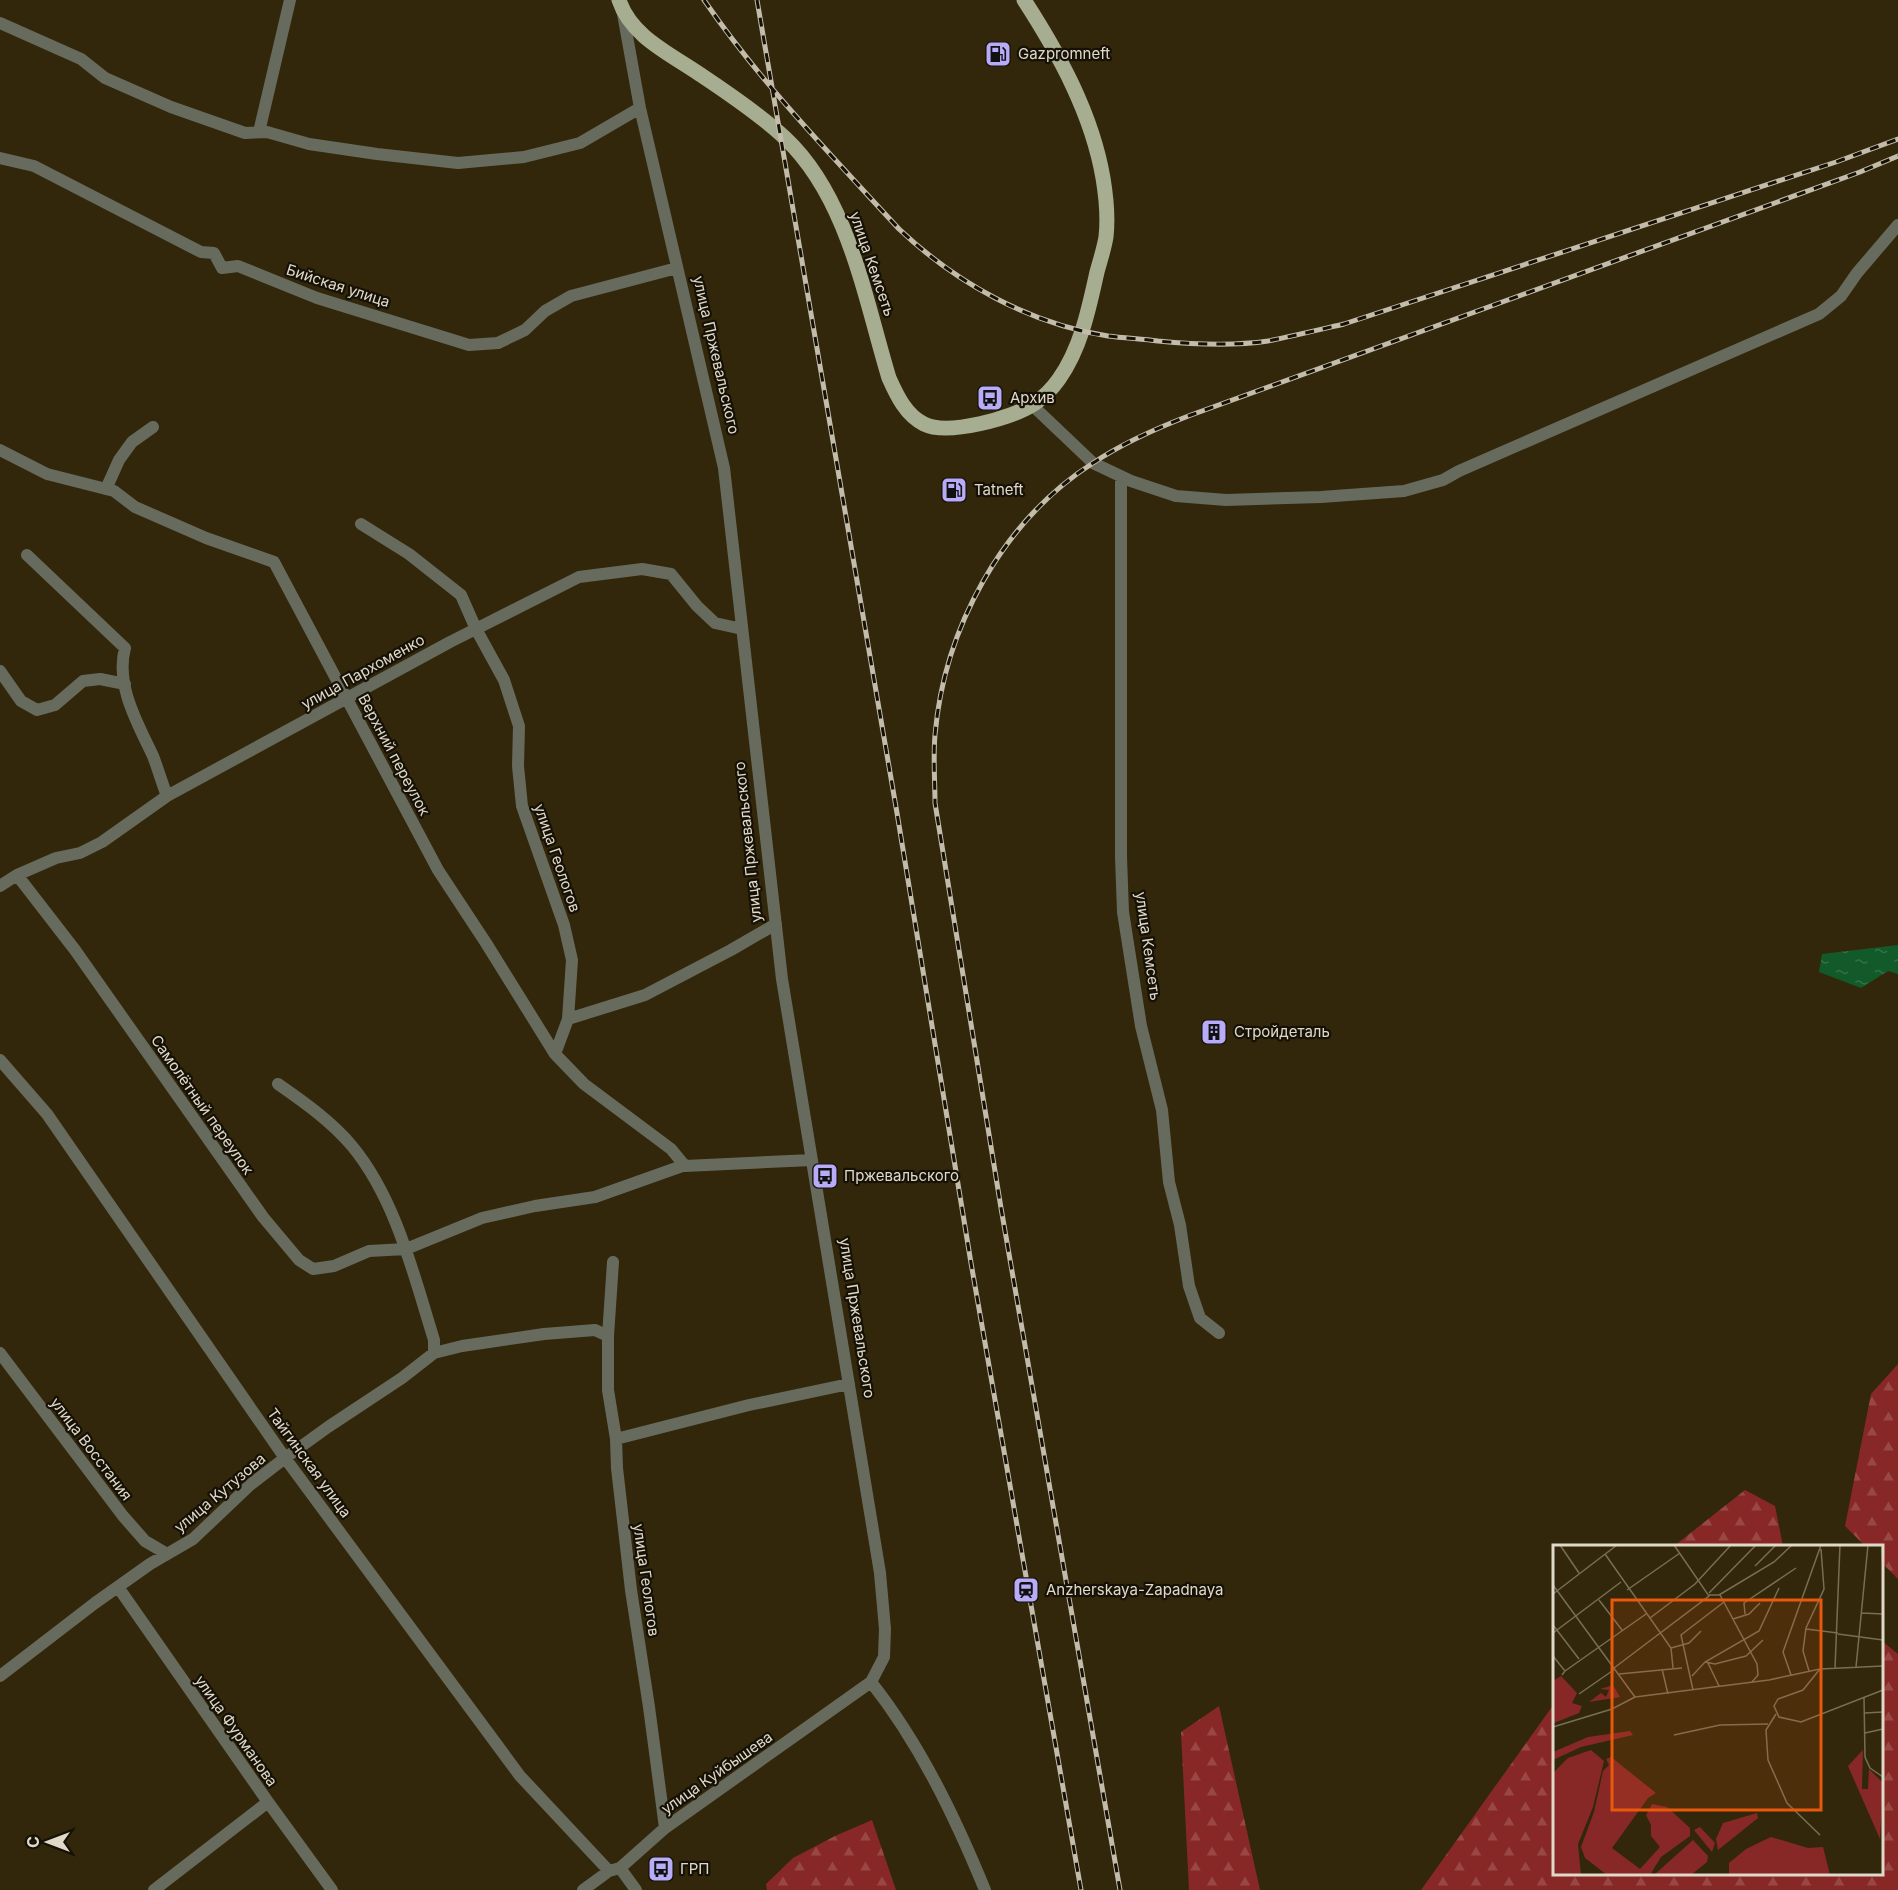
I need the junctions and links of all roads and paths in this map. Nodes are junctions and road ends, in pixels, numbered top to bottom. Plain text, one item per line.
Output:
1 (290, 0) edge
2 (1024, 0) edge
3 (621, 7) edge
4 (0, 23) edge
5 (640, 108) junction
6 (259, 132) junction
7 (0, 158) edge
8 (1898, 225) edge
9 (677, 268) junction
10 (1032, 405) junction
11 (153, 427) dead end
12 (0, 450) edge
13 (1126, 478) junction
14 (106, 489) junction
15 (361, 524) dead end
16 (27, 555) dead end
17 (476, 629) junction
18 (742, 629) junction
19 (0, 671) edge
20 (125, 684) junction
21 (347, 698) junction
22 (167, 796) junction
23 (17, 875) junction
24 (0, 886) edge
25 (776, 924) junction
26 (568, 1019) junction
27 (555, 1054) junction
28 (0, 1060) edge
29 (278, 1084) dead end
30 (812, 1160) junction
31 (685, 1166) junction
32 (406, 1249) junction
33 (613, 1262) dead end
34 (1219, 1333) dead end
35 (608, 1336) junction
36 (0, 1353) edge
37 (434, 1353) junction
38 (849, 1384) junction
39 (616, 1439) junction
40 (285, 1458) junction
41 (145, 1541) junction
42 (167, 1554) junction
43 (150, 1564) junction
44 (118, 1587) junction
45 (0, 1676) edge
46 (871, 1683) junction
47 (268, 1803) junction
48 (665, 1828) junction
49 (614, 1869) junction
50 (154, 1890) edge
51 (332, 1890) edge
52 (583, 1890) edge
53 (636, 1890) edge
54 (985, 1890) edge

1 - 6 street
2 - 10 main road, улица Кемсеть
3 - 5 street, улица Пржевальского
3 - 10 main road, улица Кемсеть
4 - 6 street
5 - 6 street
5 - 9 street, улица Пржевальского
7 - 9 street, Бийская улица
8 - 13 street
9 - 18 street, улица Пржевальского
10 - 13 street
11 - 14 street
12 - 14 street, Верхний переулок
13 - 34 street, улица Кемсеть
14 - 21 street, Верхний переулок
15 - 17 street, улица Геологов
16 - 20 street
17 - 18 street, улица Пархоменко
17 - 21 street, улица Пархоменко
17 - 26 street, улица Геологов
18 - 25 street, улица Пржевальского
19 - 20 street
20 - 22 street
21 - 22 street, улица Пархоменко
21 - 27 street, Верхний переулок
22 - 23 street, улица Пархоменко
23 - 24 street, улица Пархоменко
23 - 32 street, Самолётный переулок
25 - 26 street
25 - 30 street, улица Пржевальского
26 - 27 street, улица Геологов
27 - 31 street
28 - 40 street, Тайгинская улица
29 - 32 street
30 - 31 street, Самолётный переулок
30 - 38 street, улица Пржевальского
31 - 32 street, Самолётный переулок
32 - 37 street
33 - 35 street, улица Геологов
35 - 37 street, улица Кутузова
35 - 39 street, улица Геологов
36 - 41 street, улица Восстания
37 - 40 street, улица Кутузова
38 - 39 street
38 - 46 street, улица Пржевальского
39 - 48 street, улица Геологов
40 - 42 street, улица Кутузова
40 - 49 street, Тайгинская улица
41 - 42 street, улица Восстания
41 - 43 street
42 - 43 street, улица Кутузова
43 - 44 street, улица Кутузова
44 - 45 street, улица Кутузова
44 - 47 street, улица Фурманова
46 - 48 street, улица Куйбышева
46 - 54 street
47 - 50 street
47 - 51 street, улица Фурманова
48 - 49 street, улица Куйбышева
49 - 52 street, улица Куйбышева
49 - 53 street, Тайгинская улица

